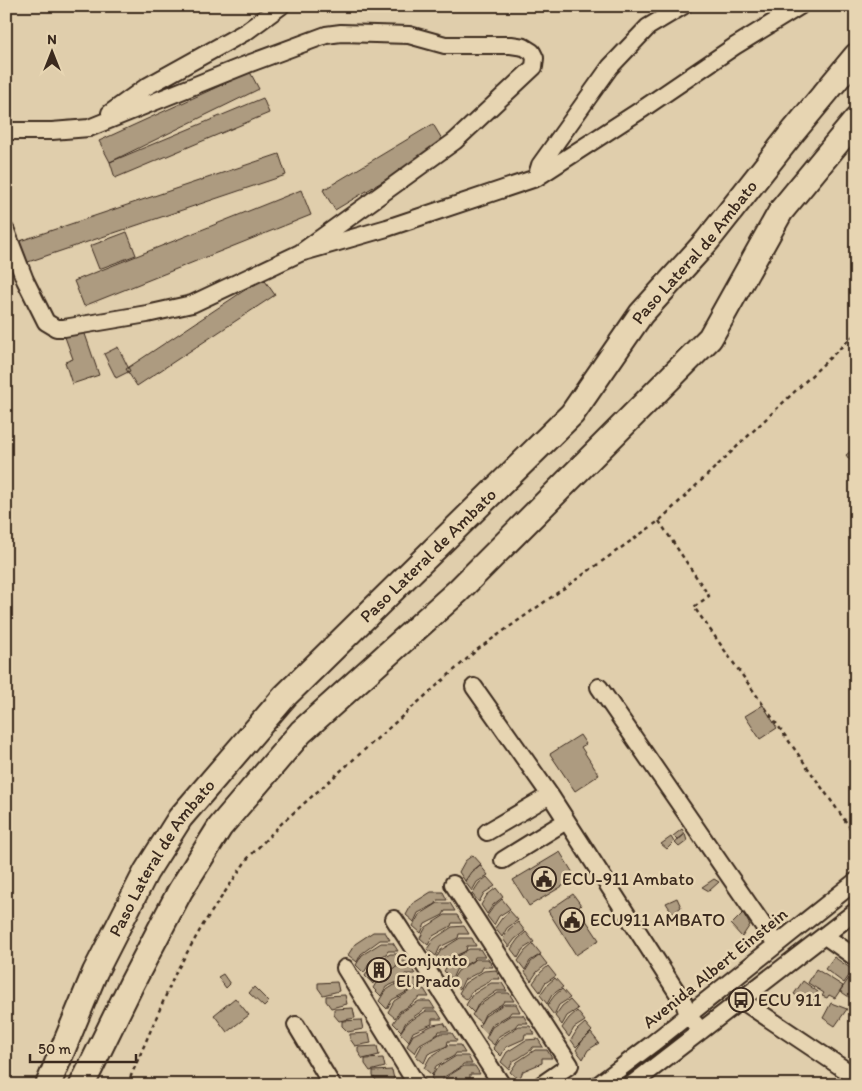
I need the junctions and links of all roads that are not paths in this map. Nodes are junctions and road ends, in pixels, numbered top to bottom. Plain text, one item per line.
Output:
1 (282, 6) edge
2 (682, 6) edge
3 (800, 6) edge
4 (856, 56) edge
5 (856, 120) edge
6 (89, 128) junction
7 (6, 131) edge
8 (536, 178) junction
9 (6, 231) edge
10 (300, 253) junction
11 (474, 687) dead end
12 (600, 687) dead end
13 (550, 795) junction
14 (566, 821) junction
15 (487, 832) dead end
16 (503, 860) dead end
17 (856, 881) edge
18 (453, 884) dead end
19 (856, 911) edge
20 (394, 919) dead end
21 (825, 936) junction
22 (776, 944) junction
23 (856, 958) edge
24 (345, 968) dead end
25 (741, 1000) junction
26 (688, 1015) junction
27 (296, 1025) dead end
28 (701, 1031) junction
29 (856, 1077) edge
30 (48, 1085) edge
31 (82, 1085) edge
32 (332, 1085) edge
33 (417, 1085) edge
34 (502, 1085) edge
35 (541, 1085) edge
36 (598, 1085) edge
37 (631, 1085) edge

1 - 6 street
2 - 8 street
3 - 8 street
4 - 30 highway, Paso Lateral de Ambato
5 - 31 highway, Paso Lateral de Ambato
6 - 7 street
6 - 10 street
8 - 10 street
9 - 10 street
11 - 13 street
12 - 22 street
13 - 14 street
13 - 15 street
14 - 16 street
14 - 26 street
17 - 22 street, Avenida Albert Einstein
18 - 35 street
19 - 21 street
20 - 34 street
21 - 23 street
21 - 25 street
22 - 26 street, Avenida Albert Einstein
24 - 33 street
25 - 28 street
25 - 29 street
26 - 28 street
26 - 36 street, Avenida Albert Einstein
27 - 32 street
28 - 37 street

